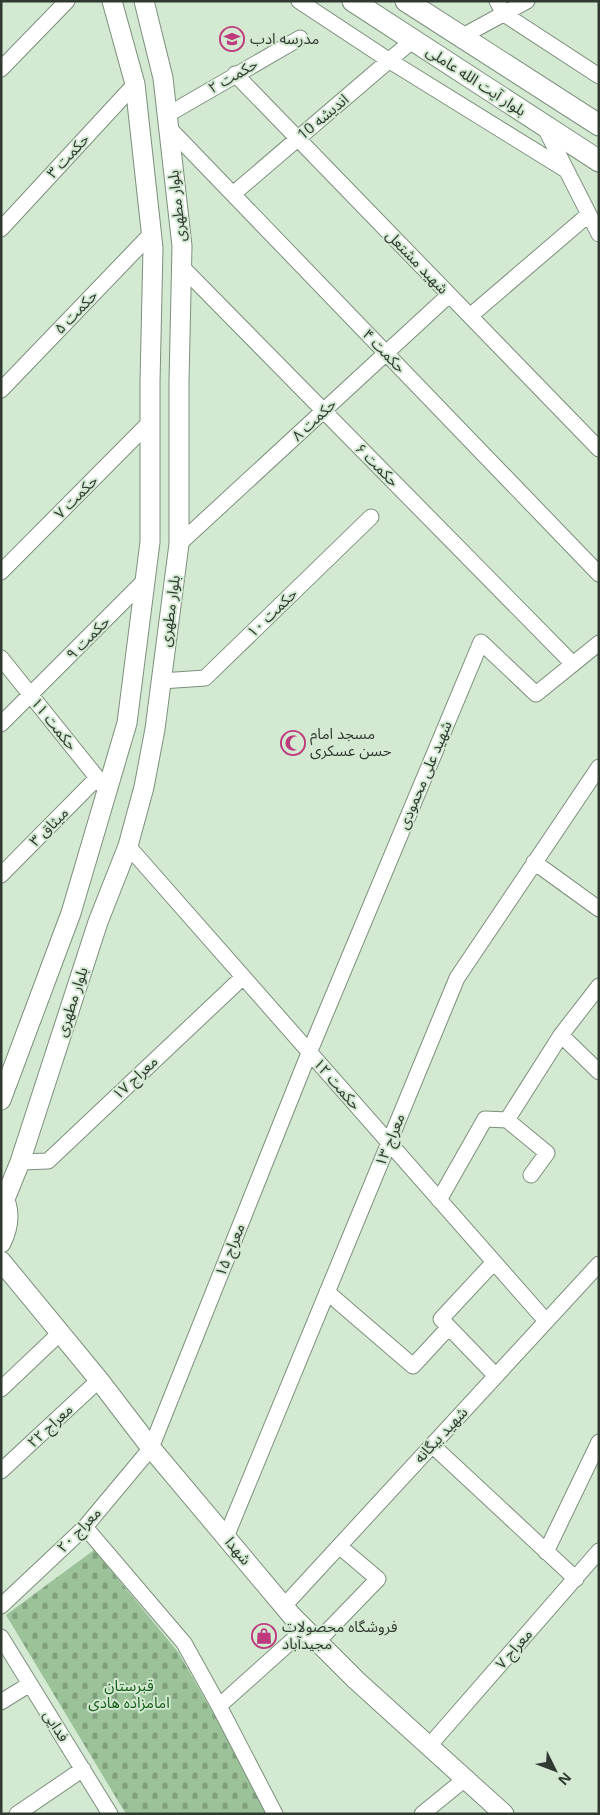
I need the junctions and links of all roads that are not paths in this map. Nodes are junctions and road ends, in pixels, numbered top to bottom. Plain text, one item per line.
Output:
1 (67, 1) edge
2 (112, 1) edge
3 (144, 1) edge
4 (299, 1) edge
5 (354, 1) edge
6 (406, 1) edge
7 (527, 1) edge
8 (500, 8) edge
9 (461, 37) junction
10 (300, 38) dead end
11 (413, 40) junction
12 (390, 61) junction
13 (1, 69) edge
14 (234, 74) junction
15 (599, 76) edge
16 (135, 84) junction
17 (168, 121) junction
18 (543, 125) junction
19 (599, 125) edge
20 (298, 139) junction
21 (599, 161) edge
22 (566, 170) junction
23 (233, 194) junction
24 (588, 215) junction
25 (1, 229) edge
26 (151, 234) junction
27 (599, 234) edge
28 (181, 266) junction
29 (449, 295) junction
30 (470, 316) junction
31 (386, 353) junction
32 (1, 390) edge
33 (324, 411) junction
34 (150, 422) junction
35 (599, 449) edge
36 (371, 517) dead end
37 (179, 544) junction
38 (1, 572) edge
39 (599, 574) edge
40 (145, 580) junction
41 (141, 610) junction
42 (170, 614) junction
43 (599, 643) edge
44 (1, 658) edge
45 (573, 664) junction
46 (161, 681) junction
47 (31, 696) junction
48 (1, 724) edge
49 (599, 767) edge
50 (102, 784) junction
51 (128, 846) junction
52 (534, 862) junction
53 (1, 875) edge
54 (599, 909) edge
55 (243, 977) junction
56 (599, 986) edge
57 (561, 1035) junction
58 (310, 1053) junction
59 (599, 1072) edge
60 (1, 1100) edge
61 (507, 1120) junction
62 (389, 1143) junction
63 (20, 1162) junction
64 (531, 1175) dead end
65 (3, 1195) edge
66 (439, 1200) junction
67 (1, 1243) edge
68 (1, 1261) edge
69 (494, 1262) junction
70 (599, 1264) edge
71 (327, 1292) junction
72 (546, 1321) junction
73 (449, 1327) junction
74 (60, 1333) junction
75 (496, 1376) junction
76 (99, 1380) junction
77 (1, 1388) edge
78 (599, 1442) edge
79 (432, 1445) junction
80 (151, 1448) junction
81 (1, 1471) edge
82 (84, 1527) junction
83 (226, 1536) junction
84 (339, 1546) junction
85 (599, 1551) edge
86 (546, 1552) junction
87 (576, 1579) junction
88 (1, 1606) edge
89 (284, 1606) junction
90 (311, 1635) junction
91 (1, 1637) edge
92 (30, 1684) junction
93 (1, 1702) edge
94 (219, 1706) junction
95 (429, 1746) junction
96 (83, 1769) junction
97 (465, 1779) junction
98 (17, 1814) edge
99 (110, 1814) edge
100 (275, 1814) edge
101 (422, 1814) edge
102 (504, 1814) edge

1 - 13 street
2 - 16 street, بلوار مطهری
3 - 17 street, بلوار مطهری
4 - 12 street
5 - 11 main road, بلوار آیت‌ الله عاملی
6 - 9 main road, بلوار آیت‌ الله عاملی
7 - 8 street
8 - 9 street
8 - 15 street
9 - 19 main road, بلوار آیت‌ الله عاملی
10 - 14 street, حکمت ۲
11 - 12 street, اندیشه 10
11 - 18 main road, بلوار آیت‌ الله عاملی
12 - 20 street, اندیشه 10
12 - 22 street
14 - 17 street, حکمت ۲
14 - 20 street, شهید مشتعل
16 - 25 street, حکمت ۳
16 - 26 street, بلوار مطهری
17 - 23 street, حکمت ۴
17 - 28 street, بلوار مطهری
18 - 21 main road, بلوار آیت‌ الله عاملی
18 - 22 street
20 - 23 street, اندیشه 10
20 - 29 street, شهید مشتعل
22 - 24 street
23 - 31 street, حکمت ۴
24 - 27 street
24 - 30 street
26 - 32 street, حکمت ۵
26 - 34 street, بلوار مطهری
28 - 33 street, حکمت ۶
28 - 37 street, بلوار مطهری
29 - 30 street, شهید مشتعل
29 - 31 street, حکمت ۸
30 - 35 street, شهید مشتعل
31 - 33 street, حکمت ۸
31 - 39 street, حکمت ۴
33 - 37 street, حکمت ۸
33 - 45 street, حکمت ۶
34 - 38 street, حکمت ۷
34 - 40 street, بلوار مطهری
36 - 46 street, حکمت ۱۰
37 - 42 street, بلوار مطهری
40 - 41 street, بلوار مطهری
40 - 47 street, حکمت ۹
41 - 42 street
41 - 50 street, بلوار مطهری
42 - 46 street, بلوار مطهری
43 - 45 street, شهید علی محمودی
44 - 47 street, حکمت ۱۱
45 - 58 street, شهید علی محمودی
46 - 51 street, بلوار مطهری
47 - 48 street, حکمت ۹
47 - 50 street, حکمت ۱۱
49 - 52 street, معراج ۱۳
50 - 53 street, میثاق ۳
50 - 60 street, بلوار مطهری
51 - 55 street, حکمت ۱۲
51 - 63 street, بلوار مطهری
52 - 54 street
52 - 62 street, معراج ۱۳
55 - 58 street, حکمت ۱۲
55 - 63 street, معراج ۱۷
56 - 57 street
57 - 59 street
57 - 61 street
58 - 62 street, حکمت ۱۲
58 - 80 street, معراج ۱۵
61 - 64 street
61 - 66 street
62 - 66 street, حکمت ۱۲
62 - 71 street, معراج ۱۳
63 - 65 street, بلوار مطهری
65 - 67 street
66 - 69 street, حکمت ۱۲
68 - 74 street, شهدا
69 - 72 street, حکمت ۱۲
69 - 73 street
70 - 72 street, شهید بیگانه
71 - 73 street
71 - 83 street, معراج ۱۳
72 - 75 street, شهید بیگانه
73 - 75 street
74 - 76 street, شهدا
74 - 77 street
75 - 79 street, شهید بیگانه
76 - 80 street, شهدا
76 - 81 street, معراج ۲۲
78 - 86 street
79 - 84 street, شهید بیگانه
79 - 86 street
80 - 82 street, معراج ۲۰
80 - 83 street, شهدا
82 - 88 street, معراج ۲۰
82 - 94 street
83 - 89 street, شهدا
84 - 89 street, شهید بیگانه
84 - 90 street
85 - 87 street, معراج ۷
86 - 87 street
87 - 95 street, معراج ۷
89 - 90 street, شهدا
90 - 94 street
90 - 95 street, شهدا
91 - 92 street, فدایی
92 - 93 street
92 - 96 street, فدایی
94 - 100 street
95 - 97 street, شهدا
96 - 98 street
96 - 99 street, فدایی
97 - 101 street
97 - 102 street, شهدا

